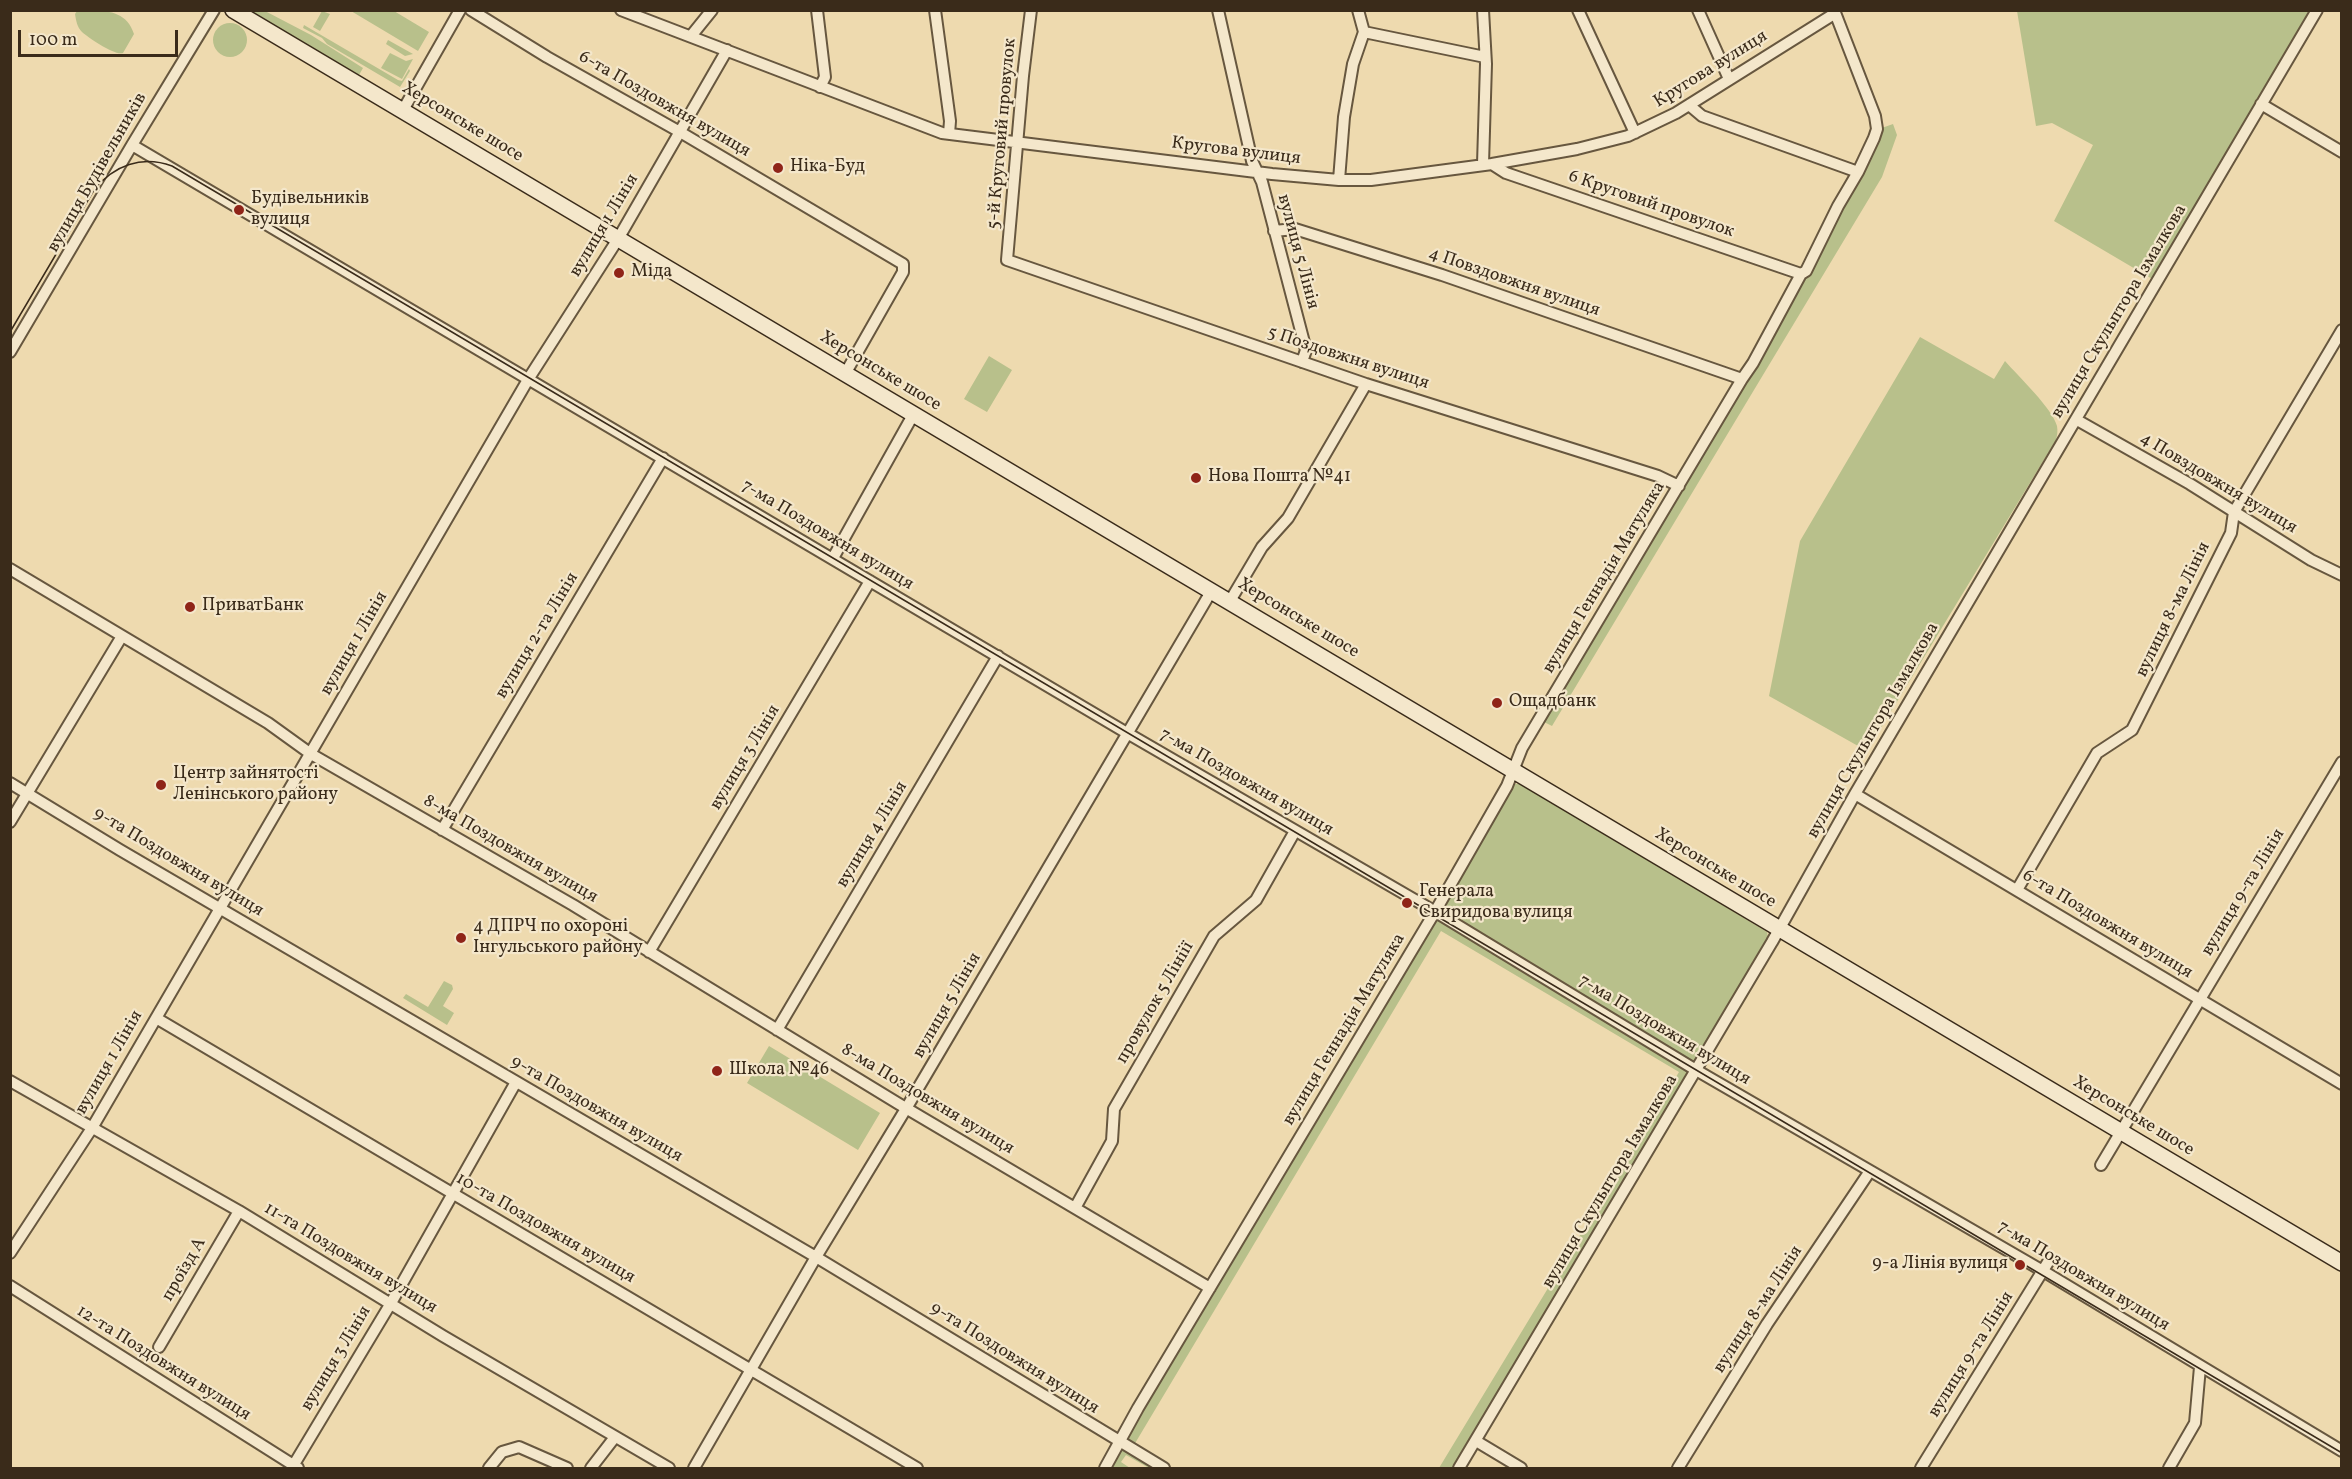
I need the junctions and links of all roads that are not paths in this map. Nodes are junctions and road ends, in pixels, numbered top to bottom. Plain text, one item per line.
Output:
1 (214, 10) edge
2 (233, 10) edge
3 (460, 10) edge
4 (471, 10) edge
5 (712, 10) edge
6 (817, 10) edge
7 (935, 10) edge
8 (1031, 10) edge
9 (1218, 10) edge
10 (1358, 10) edge
11 (1484, 10) edge
12 (1578, 10) edge
13 (1698, 10) edge
14 (2317, 10) edge
15 (625, 11) edge
16 (1834, 12) edge
17 (1364, 32) junction
18 (691, 36) junction
19 (727, 50) junction
20 (1485, 57) junction
21 (1729, 79) junction
22 (820, 87) junction
23 (2261, 104) junction
24 (1689, 105) junction
25 (403, 110) junction
26 (680, 132) junction
27 (949, 134) junction
28 (1635, 134) junction
29 (1018, 143) junction
30 (132, 145) junction
31 (2342, 152) edge
32 (1488, 164) junction
33 (1256, 172) junction
34 (1858, 172) junction
35 (1339, 180) junction
36 (1274, 231) junction
37 (618, 239) junction
38 (1007, 260) joint
39 (1801, 274) junction
40 (2342, 330) edge
41 (10, 352) edge
42 (1302, 362) junction
43 (845, 374) junction
44 (529, 378) junction
45 (1742, 379) junction
46 (1366, 384) junction
47 (914, 415) junction
48 (2077, 420) junction
49 (663, 458) junction
50 (1679, 486) junction
51 (2235, 512) junction
52 (833, 558) junction
53 (10, 569) edge
54 (2340, 570) edge
55 (870, 581) junction
56 (1212, 590) junction
57 (1230, 601) junction
58 (122, 636) junction
59 (998, 657) junction
60 (1127, 733) junction
61 (311, 754) junction
62 (2342, 762) edge
63 (1513, 772) junction
64 (10, 783) edge
65 (27, 793) junction
66 (1856, 794) junction
67 (10, 822) edge
68 (442, 830) junction
69 (1295, 831) junction
70 (2018, 890) junction
71 (221, 908) junction
72 (1434, 912) junction
73 (1779, 930) junction
74 (649, 952) junction
75 (2200, 1000) junction
76 (156, 1018) junction
77 (777, 1030) junction
78 (1696, 1070) junction
79 (10, 1081) edge
80 (516, 1082) junction
81 (2342, 1084) edge
82 (907, 1107) junction
83 (92, 1128) junction
84 (2121, 1132) junction
85 (2102, 1165) dead end
86 (1870, 1171) junction
87 (451, 1194) junction
88 (1075, 1208) junction
89 (239, 1211) junction
90 (10, 1253) edge
91 (816, 1257) junction
92 (2050, 1259) dead end
93 (2342, 1263) edge
94 (2043, 1271) junction
95 (10, 1286) edge
96 (1210, 1287) junction
97 (391, 1303) junction
98 (159, 1347) dead end
99 (2200, 1367) junction
100 (752, 1369) junction
101 (615, 1437) junction
102 (1476, 1441) junction
103 (1119, 1443) junction
104 (2342, 1451) edge
105 (296, 1467) edge
106 (489, 1468) edge
107 (567, 1468) edge
108 (591, 1468) edge
109 (669, 1468) edge
110 (694, 1468) edge
111 (917, 1468) edge
112 (1105, 1468) edge
113 (1164, 1468) edge
114 (1460, 1468) edge
115 (1521, 1468) edge
116 (1678, 1468) edge
117 (1921, 1468) edge
118 (2169, 1468) edge

1 - 30 street, вулиця Будівельників
2 - 25 main road, Херсонське шосе
3 - 25 street
4 - 26 street, 6-та Поздовжня вулиця
5 - 18 street
6 - 22 street
7 - 27 street
8 - 29 street, 5-й Круговий провулок
9 - 33 street, вулиця 5 Лінія
10 - 17 street
11 - 20 street
12 - 28 street
13 - 21 street
14 - 23 street, вулиця Скульптора Ізмалкова
15 - 18 street, Кругова вулиця
16 - 21 street, Кругова вулиця
16 - 34 street, вулиця Геннадія Матуляка
17 - 20 street
17 - 35 street
18 - 19 street, Кругова вулиця
19 - 22 street, Кругова вулиця
19 - 26 street, вулиця 1 Лінія
20 - 32 street
21 - 24 street, Кругова вулиця
22 - 27 street, Кругова вулиця
23 - 31 street
23 - 48 street, вулиця Скульптора Ізмалкова
24 - 28 street, Кругова вулиця
24 - 34 street
25 - 37 main road, Херсонське шосе
26 - 37 street, вулиця 1 Лінія
26 - 43 street, 6-та Поздовжня вулиця
27 - 29 street, Кругова вулиця
28 - 32 street, Кругова вулиця
29 - 33 street, Кругова вулиця
29 - 38 street, 5-й Круговий провулок
30 - 41 street, вулиця Будівельників
30 - 44 street, 7-ма Поздовжня вулиця
32 - 35 street, Кругова вулиця
32 - 39 street, 6 Круговий провулок
33 - 35 street, Кругова вулиця
33 - 36 street, вулиця 5 Лінія
34 - 39 street, вулиця Геннадія Матуляка
36 - 42 street, вулиця 5 Лінія
36 - 45 street, 4 Повздовжня вулиця
37 - 43 main road, Херсонське шосе
37 - 44 street, вулиця 1 Лінія
38 - 42 street, 5 Поздовжня вулиця
39 - 45 street, вулиця Геннадія Матуляка
40 - 51 street, вулиця 8-ма Лінія
42 - 46 street, 5 Поздовжня вулиця
43 - 47 main road, Херсонське шосе
44 - 49 street, 7-ма Поздовжня вулиця
44 - 61 street, вулиця 1 Лінія
45 - 50 street, вулиця Геннадія Матуляка
46 - 50 street, 5 Поздовжня вулиця
46 - 57 street
47 - 52 street
47 - 56 main road, Херсонське шосе
48 - 51 street, 4 Повздовжня вулиця
48 - 66 street, вулиця Скульптора Ізмалкова
49 - 52 street, 7-ма Поздовжня вулиця
49 - 68 street, вулиця 2-га Лінія
50 - 63 street, вулиця Геннадія Матуляка
51 - 54 street, 4 Повздовжня вулиця
51 - 70 street, вулиця 8-ма Лінія
52 - 55 street, 7-ма Поздовжня вулиця
53 - 58 street, 8-ма Поздовжня вулиця
55 - 59 street, 7-ма Поздовжня вулиця
55 - 74 street, вулиця 3 Лінія
56 - 57 main road, Херсонське шосе
56 - 60 street, вулиця 5 Лінія
57 - 63 main road, Херсонське шосе
58 - 61 street, 8-ма Поздовжня вулиця
58 - 65 street
59 - 60 street, 7-ма Поздовжня вулиця
59 - 77 street, вулиця 4 Лінія
60 - 69 street, 7-ма Поздовжня вулиця
60 - 82 street, вулиця 5 Лінія
61 - 68 street, 8-ма Поздовжня вулиця
61 - 71 street, вулиця 1 Лінія
62 - 75 street, вулиця 9-та Лінія
63 - 72 street, вулиця Геннадія Матуляка
63 - 73 main road, Херсонське шосе
64 - 65 street, 9-та Поздовжня вулиця
65 - 67 street
65 - 71 street, 9-та Поздовжня вулиця
66 - 70 street, 6-та Поздовжня вулиця
66 - 73 street, вулиця Скульптора Ізмалкова
68 - 74 street, 8-ма Поздовжня вулиця
69 - 72 street, 7-ма Поздовжня вулиця
69 - 88 street, провулок 5 Лініії
70 - 75 street, 6-та Поздовжня вулиця
71 - 76 street, вулиця 1 Лінія
71 - 80 street, 9-та Поздовжня вулиця
72 - 78 street, 7-ма Поздовжня вулиця
72 - 96 street, вулиця Геннадія Матуляка
73 - 78 street, вулиця Скульптора Ізмалкова
73 - 84 main road, Херсонське шосе
74 - 77 street, 8-ма Поздовжня вулиця
75 - 81 street, 6-та Поздовжня вулиця
75 - 84 street, вулиця 9-та Лінія
76 - 83 street, вулиця 1 Лінія
76 - 87 street, 10-та Поздовжня вулиця
77 - 82 street, 8-ма Поздовжня вулиця
78 - 86 street, 7-ма Поздовжня вулиця
78 - 102 street, вулиця Скульптора Ізмалкова
79 - 83 street, 11-та Поздовжня вулиця
80 - 87 street, вулиця 3 Лінія
80 - 91 street, 9-та Поздовжня вулиця
82 - 88 street, 8-ма Поздовжня вулиця
82 - 91 street, вулиця 5 Лінія
83 - 89 street, 11-та Поздовжня вулиця
83 - 90 street, вулиця 1 Лінія
84 - 85 street, вулиця 9-та Лінія
84 - 93 main road, Херсонське шосе
86 - 94 street, 7-ма Поздовжня вулиця
86 - 116 street, вулиця 8-ма Лінія
87 - 97 street, вулиця 3 Лінія
87 - 100 street, 10-та Поздовжня вулиця
88 - 96 street, 8-ма Поздовжня вулиця
89 - 97 street, 11-та Поздовжня вулиця
89 - 98 street, проїзд А
91 - 100 street, вулиця 5 Лінія
91 - 103 street, 9-та Поздовжня вулиця
92 - 94 street, вулиця 9-та Лінія
94 - 99 street, 7-ма Поздовжня вулиця
94 - 117 street, вулиця 9-та Лінія
95 - 105 street, 12-та Поздовжня вулиця
96 - 103 street, вулиця Геннадія Матуляка
97 - 101 street, 11-та Поздовжня вулиця
97 - 105 street, вулиця 3 Лінія
99 - 104 street, 7-ма Поздовжня вулиця
99 - 118 street
100 - 110 street, вулиця 5 Лінія
100 - 111 street, 10-та Поздовжня вулиця
101 - 108 street
101 - 109 street, 11-та Поздовжня вулиця
102 - 114 street, вулиця Скульптора Ізмалкова
102 - 115 street
103 - 112 street, вулиця Геннадія Матуляка
103 - 113 street, 9-та Поздовжня вулиця
106 - 107 street

